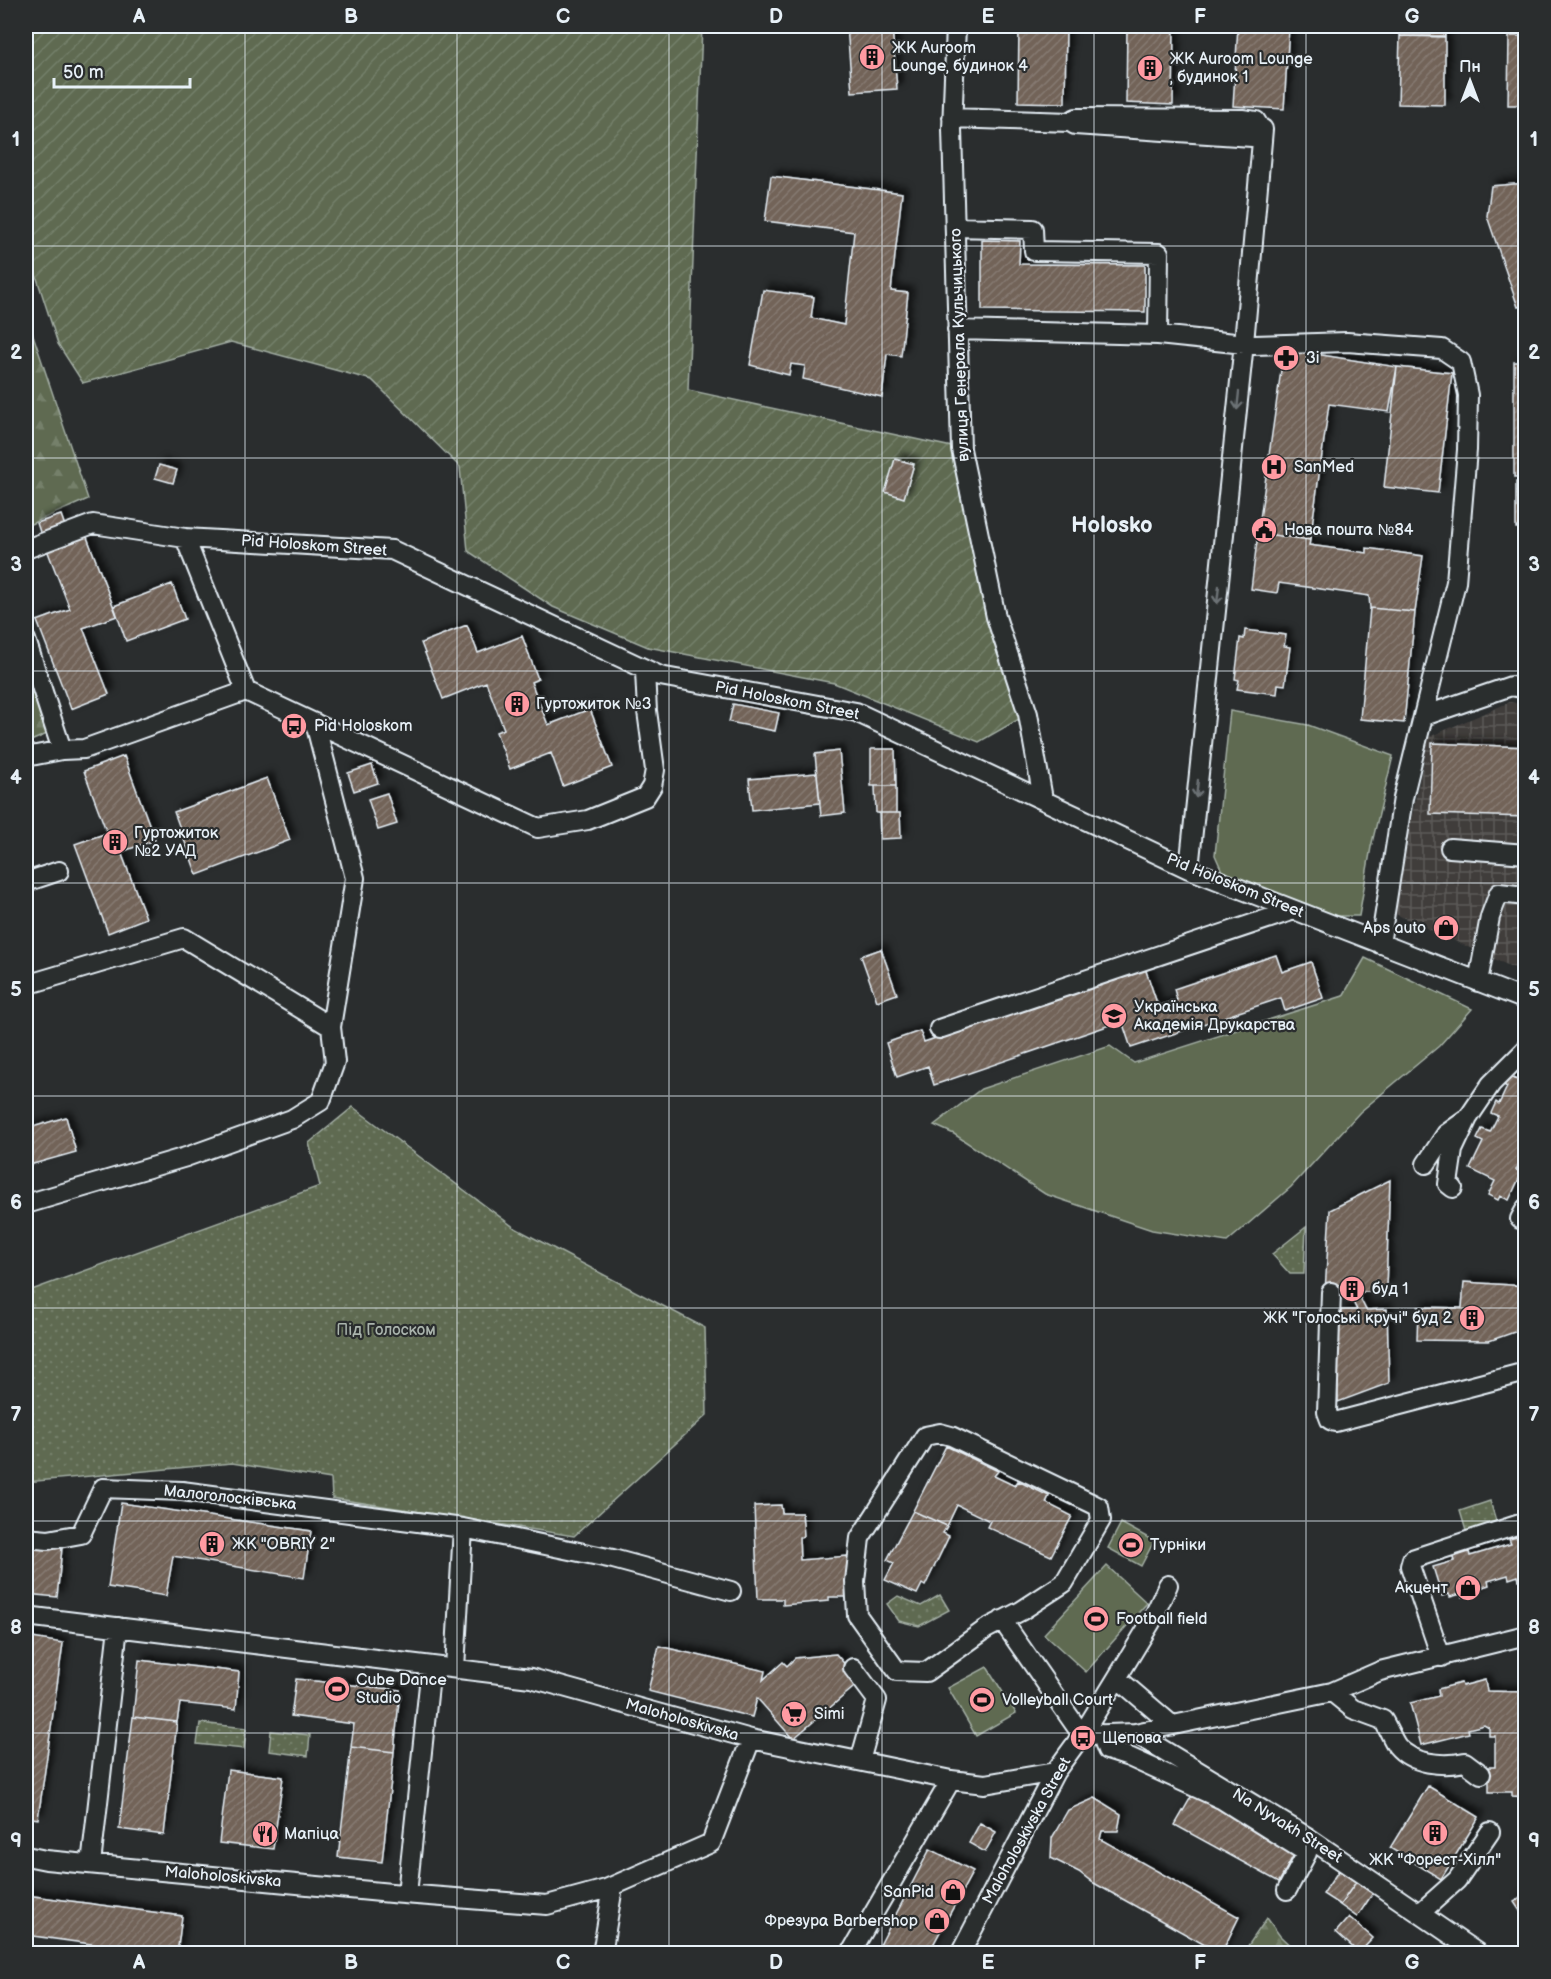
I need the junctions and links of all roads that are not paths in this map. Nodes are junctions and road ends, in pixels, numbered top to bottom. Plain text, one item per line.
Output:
1 (956, 26) edge
2 (952, 118) junction
3 (955, 226) junction
4 (957, 330) junction
5 (1158, 335) junction
6 (1244, 343) junction
7 (184, 538) junction
8 (26, 549) edge
9 (26, 640) edge
10 (645, 670) junction
11 (1526, 689) edge
12 (246, 692) junction
13 (1424, 716) junction
14 (315, 723) junction
15 (62, 750) junction
16 (26, 757) edge
17 (1043, 799) junction
18 (1450, 848) dead end
19 (1526, 854) edge
20 (1189, 869) junction
21 (59, 871) dead end
22 (26, 882) edge
23 (1526, 896) edge
24 (1294, 910) junction
25 (1380, 944) junction
26 (1478, 982) junction
27 (26, 985) edge
28 (1526, 1000) edge
29 (331, 1027) junction
30 (939, 1029) dead end
31 (1526, 1049) edge
32 (1468, 1118) junction
33 (1426, 1164) dead end
34 (1453, 1188) dead end
35 (26, 1204) edge
36 (1526, 1208) edge
37 (1526, 1221) edge
38 (1331, 1292) dead end
39 (1526, 1372) edge
40 (1526, 1522) edge
41 (463, 1527) junction
42 (26, 1538) edge
43 (1168, 1585) dead end
44 (731, 1591) dead end
45 (26, 1616) edge
46 (1002, 1620) junction
47 (118, 1627) junction
48 (1526, 1635) edge
49 (1441, 1657) junction
50 (431, 1666) junction
51 (455, 1668) junction
52 (853, 1668) dead end
53 (1117, 1678) junction
54 (1332, 1692) junction
55 (1172, 1725) junction
56 (1135, 1733) junction
57 (1101, 1734) junction
58 (1082, 1735) junction
59 (751, 1739) junction
60 (860, 1761) junction
61 (1055, 1772) junction
62 (1481, 1774) dead end
63 (951, 1780) junction
64 (1490, 1832) dead end
65 (26, 1856) edge
66 (91, 1864) junction
67 (613, 1887) junction
68 (1287, 1890) dead end
69 (407, 1894) junction
70 (1420, 1913) junction
71 (602, 1953) edge
72 (850, 1953) edge
73 (960, 1953) edge
74 (1479, 1953) edge

1 - 2 street, вулиця Генерала Кульчицького
2 - 3 street, вулиця Генерала Кульчицького
2 - 6 street
3 - 4 street, вулиця Генерала Кульчицького
3 - 5 street
4 - 5 street
4 - 17 street, вулиця Генерала Кульчицького
5 - 6 street
6 - 13 street
6 -> 20 street
7 - 8 street, Pid Holoskom Street
7 - 10 street, Pid Holoskom Street
7 - 12 street
9 - 15 street
10 - 14 street
10 - 17 street, Pid Holoskom Street
11 - 13 street
12 - 14 street
12 - 15 street
13 - 25 street
14 - 29 street
15 - 16 street
17 - 20 street, Pid Holoskom Street
18 - 19 street
20 - 24 street, Pid Holoskom Street
21 - 22 street
23 - 26 street
24 - 25 street, Pid Holoskom Street
24 - 30 street
25 - 26 street, Pid Holoskom Street
26 - 28 street, Pid Holoskom Street
27 - 29 street
29 - 35 street
31 - 32 street
32 - 33 street
32 - 34 street
36 - 37 street
38 - 39 street
40 - 49 street
41 - 42 street, Малоголосківська
41 - 44 street, Малоголосківська
41 - 51 street
43 - 53 street, Maloholoskivska Street
45 - 47 street, Maloholoskivska
46 - 46 street
46 - 58 street
47 - 50 street, Maloholoskivska
47 - 66 street
48 - 49 street
49 - 54 street
50 - 51 street, Maloholoskivska
50 - 69 street
51 - 59 street, Maloholoskivska
52 - 60 street
53 - 55 street
53 - 58 street, Maloholoskivska Street
54 - 55 street
54 - 62 street
55 - 56 street
56 - 57 street
56 - 70 street, Na Nyvakh Street
57 - 58 street
57 - 68 street
58 - 61 street, Maloholoskivska Street
59 - 60 street
59 - 67 street, Maloholoskivska
60 - 63 street
61 - 63 street
61 - 73 street, Maloholoskivska Street
63 - 72 street
64 - 70 street
65 - 66 street, Maloholoskivska
66 - 69 street, Maloholoskivska
67 - 69 street, Maloholoskivska
67 - 71 street
70 - 74 street, Na Nyvakh Street

